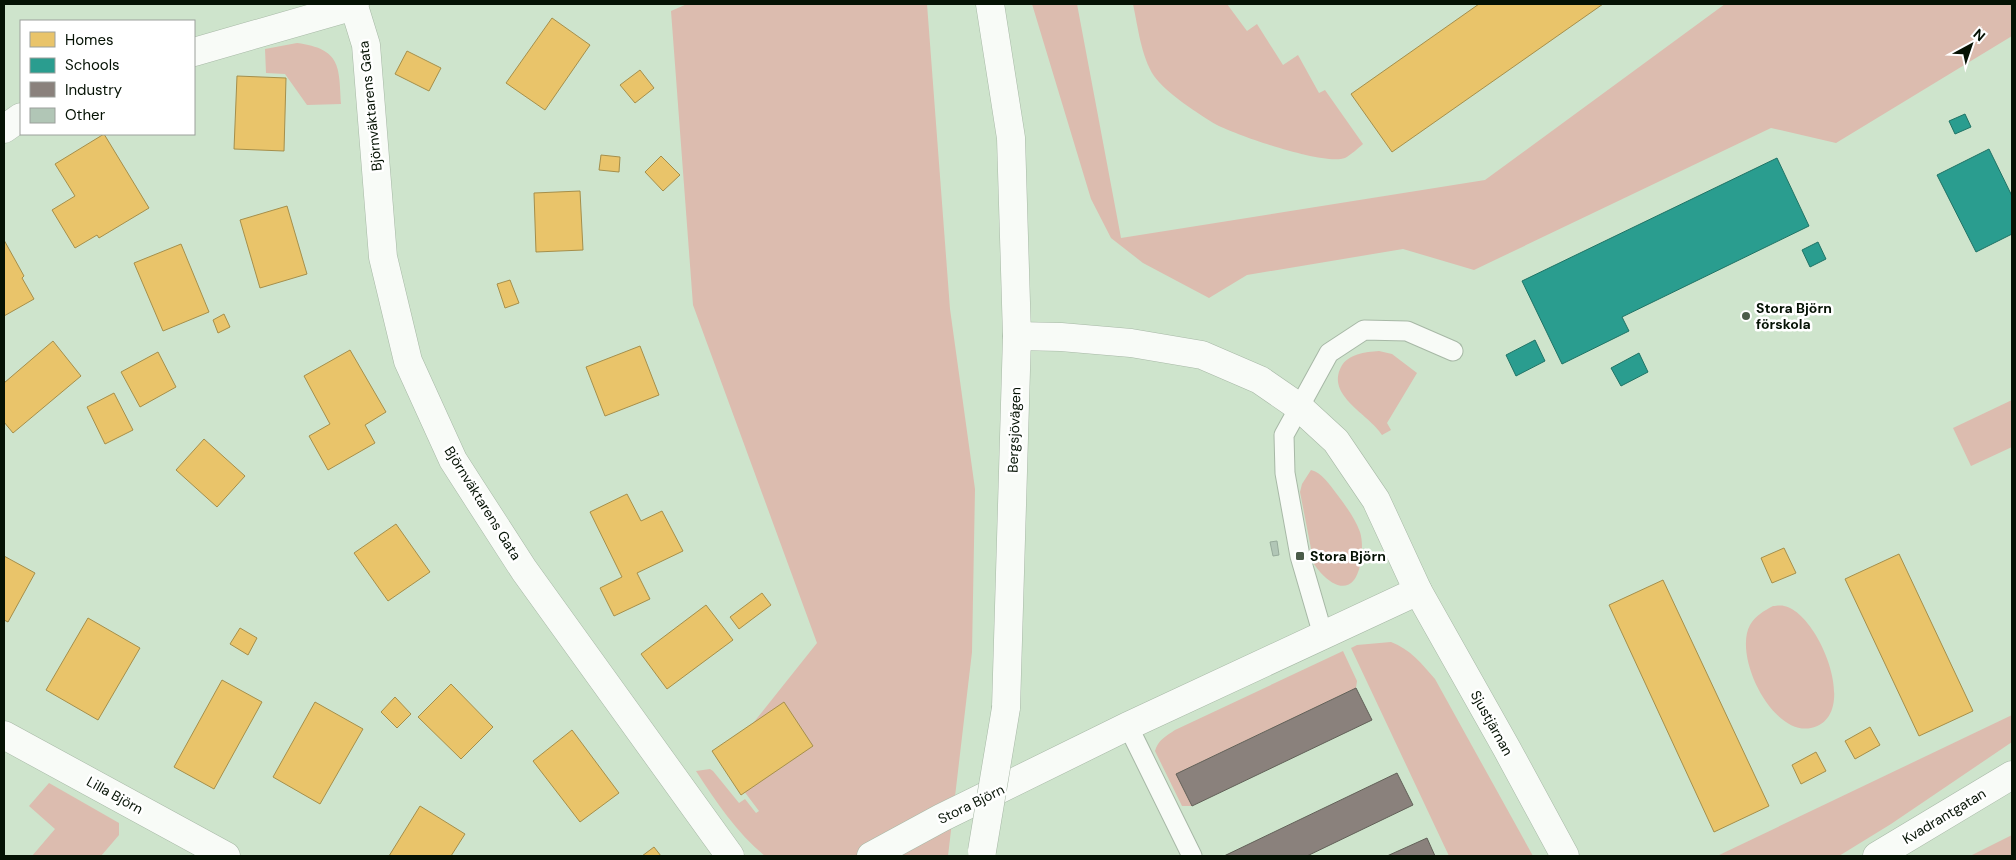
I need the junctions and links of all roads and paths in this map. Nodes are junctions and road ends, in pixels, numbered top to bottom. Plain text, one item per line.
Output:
1 (990, 4) edge
2 (355, 5) edge
3 (195, 52) edge
4 (20, 119) edge
5 (4, 129) edge
6 (1017, 336) junction
7 (1454, 351) dead end
8 (1299, 406) junction
9 (1418, 591) junction
10 (1323, 635) junction
11 (1128, 726) junction
12 (4, 735) edge
13 (2012, 775) edge
14 (981, 854) edge
15 (226, 856) edge
16 (730, 856) edge
17 (871, 856) edge
18 (1192, 856) edge
19 (1565, 856) edge
20 (1877, 856) edge

1 - 6 street, Bergsjövägen
2 - 3 street, Björnväktarens Gata
2 - 16 street, Björnväktarens Gata
4 - 5 street
6 - 8 street
6 - 14 street, Bergsjövägen, bridge
7 - 8 lane
8 - 9 street
8 - 10 lane
9 - 10 street, Stora Björn
9 - 19 street, Sjustjärnan
10 - 11 street, Stora Björn
11 - 17 street, Stora Björn
11 - 18 lane
12 - 15 street, Lilla Björn
13 - 20 street, Kvadrantgatan

